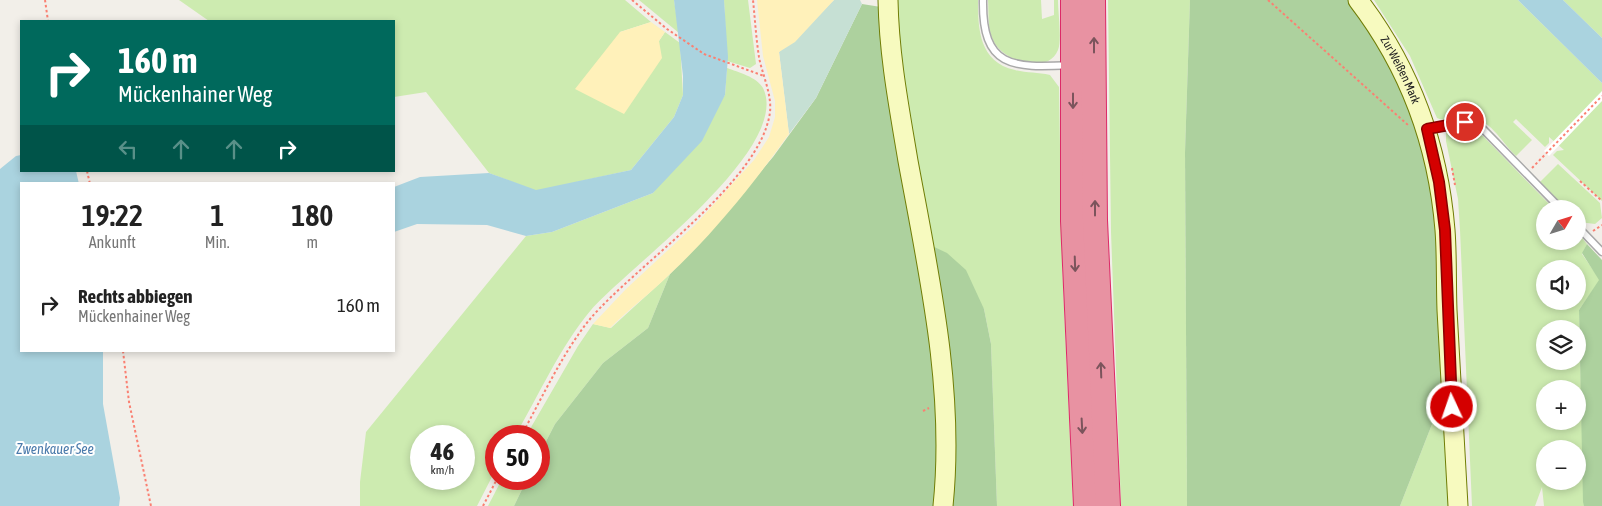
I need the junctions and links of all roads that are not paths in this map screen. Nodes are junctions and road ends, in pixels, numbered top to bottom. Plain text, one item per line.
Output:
1 (888, 0) edge
2 (983, 0) edge
3 (1073, 0) edge
4 (1093, 0) edge
5 (1358, 0) edge
6 (1074, 65) junction
7 (1427, 129) junction
8 (1552, 200) edge
9 (1586, 235) edge
10 (1602, 252) edge
11 (943, 506) edge
12 (1086, 506) edge
13 (1108, 506) edge
14 (1458, 506) edge

1 - 11 main road
2 - 6 lane
3 - 6 highway
13 -> 4 highway
5 - 7 main road, Zur Weißen Mark
6 -> 12 highway
7 - 8 lane
7 - 14 main road, Zur Weißen Mark
9 - 10 lane

